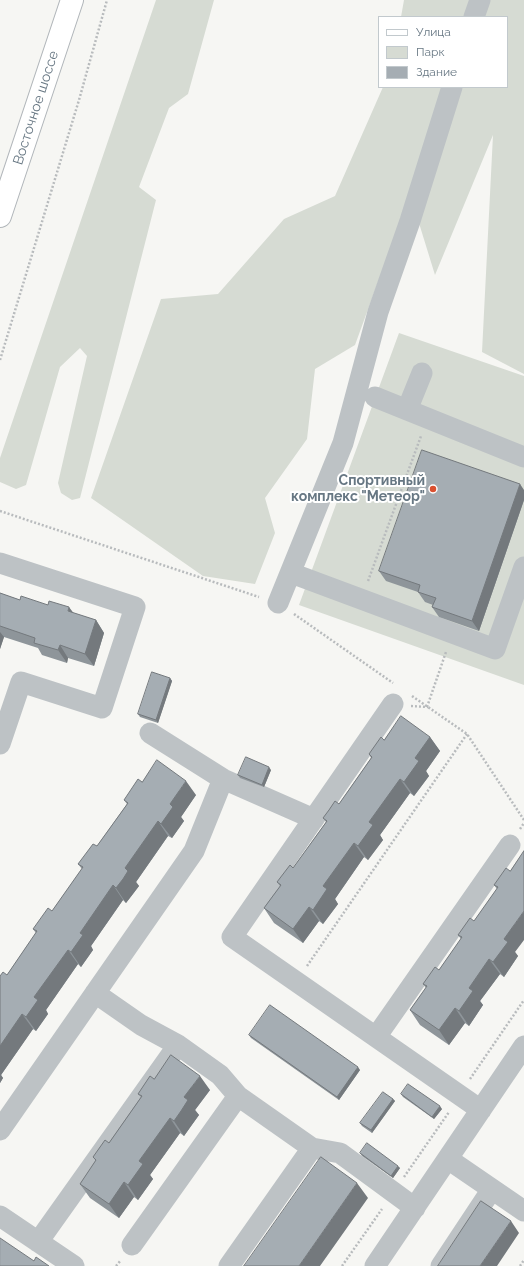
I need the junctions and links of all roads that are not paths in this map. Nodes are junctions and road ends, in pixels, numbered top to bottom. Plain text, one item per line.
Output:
1 (72, 0) edge
2 (480, 0) edge
3 (474, 16) edge
4 (452, 88) edge
5 (0, 216) edge
6 (422, 373) dead end
7 (375, 397) dead end
8 (407, 410) junction
9 (524, 457) edge
10 (0, 563) edge
11 (524, 567) edge
12 (291, 573) junction
13 (278, 603) road end
14 (393, 704) dead end
15 (150, 733) dead end
16 (0, 744) edge
17 (223, 779) junction
18 (314, 819) junction
19 (510, 845) dead end
20 (95, 993) junction
21 (376, 1037) junction
22 (178, 1044) junction
23 (524, 1046) edge
24 (238, 1096) junction
25 (481, 1110) junction
26 (0, 1130) edge
27 (312, 1148) junction
28 (448, 1159) junction
29 (492, 1189) junction
30 (415, 1208) junction
31 (524, 1211) edge
32 (0, 1216) edge
33 (38, 1242) junction
34 (132, 1245) dead end
35 (74, 1266) edge
36 (229, 1266) edge
37 (375, 1266) edge
38 (441, 1266) edge

1 - 5 main road, Восточное шоссе
2 - 3 street
4 - 12 street
6 - 8 street
7 - 8 street
8 - 9 street
10 - 16 street
11 - 12 street
12 - 13 street
14 - 18 street
15 - 17 street
17 - 18 street
17 - 20 street
18 - 21 street
19 - 21 street
20 - 22 street
20 - 26 street
21 - 25 street
22 - 24 street
22 - 33 street
23 - 25 street
24 - 27 street
24 - 34 street
25 - 28 street
27 - 30 street
27 - 36 street
28 - 29 street
28 - 30 street
29 - 31 street
29 - 38 street
30 - 37 street
32 - 33 street
33 - 35 street

